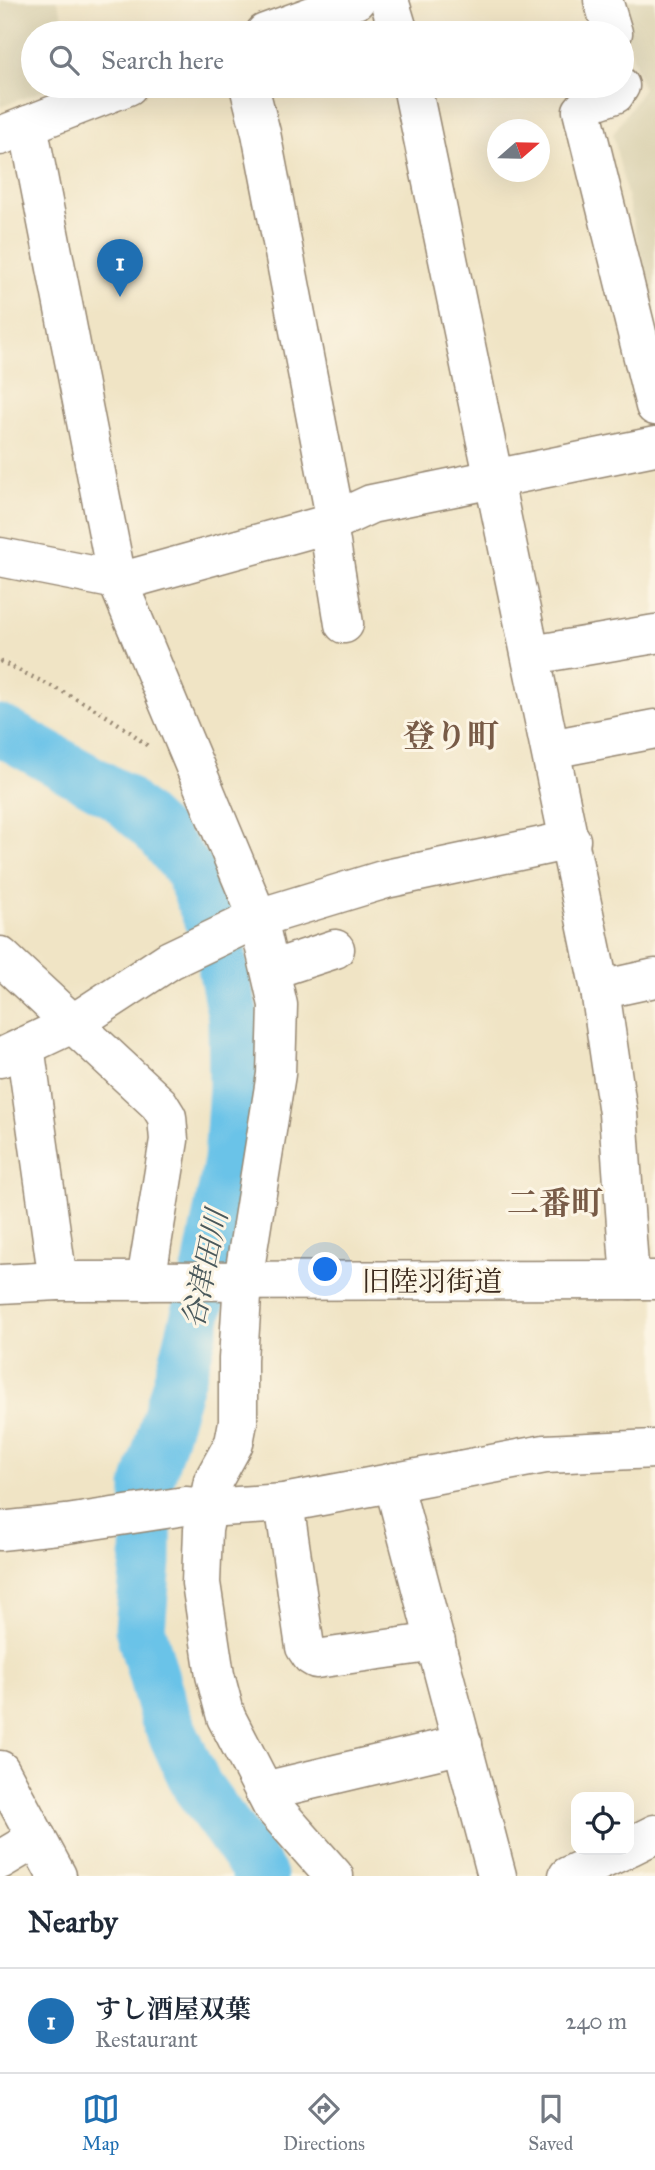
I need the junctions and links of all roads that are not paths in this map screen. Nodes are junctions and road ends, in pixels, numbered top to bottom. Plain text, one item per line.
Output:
1 (356, 0) edge
2 (389, 0) edge
3 (603, 0) edge
4 (298, 21) edge
5 (395, 21) edge
6 (609, 21) edge
7 (97, 98) edge
8 (252, 98) edge
9 (415, 98) edge
10 (603, 98) edge
11 (14, 130) edge
12 (655, 406) edge
13 (655, 446) edge
14 (494, 477) junction
15 (328, 524) junction
16 (0, 557) edge
17 (117, 580) junction
18 (344, 624) dead end
19 (655, 634) edge
20 (532, 655) junction
21 (655, 729) edge
22 (551, 749) junction
23 (571, 840) junction
24 (258, 918) junction
25 (335, 949) dead end
26 (0, 956) edge
27 (271, 970) junction
28 (655, 978) edge
29 (600, 990) junction
30 (74, 1023) junction
31 (13, 1052) edge
32 (58, 1280) junction
33 (643, 1280) edge
34 (153, 1281) junction
35 (235, 1281) junction
36 (0, 1284) edge
37 (655, 1449) edge
38 (393, 1482) junction
39 (284, 1503) junction
40 (196, 1507) junction
41 (0, 1531) edge
42 (436, 1642) junction
43 (463, 1744) junction
44 (0, 1770) edge
45 (264, 1791) junction
46 (655, 1833) edge
47 (37, 1838) junction
48 (634, 1844) edge
49 (612, 1855) edge
50 (0, 1860) edge
51 (57, 1876) edge
52 (334, 1876) edge
53 (497, 1876) edge
54 (568, 1876) edge

1 - 4 street
2 - 5 street
3 - 6 street
7 - 11 street
8 - 15 street
9 - 14 street
10 - 12 street
11 - 17 street
13 - 14 street
14 - 15 street
14 - 20 street
15 - 17 street
15 - 18 street
16 - 17 street
17 - 24 street
19 - 20 street
20 - 22 street
21 - 22 street
22 - 23 street
23 - 24 street
23 - 29 street
24 - 27 street
24 - 30 street
25 - 27 street
26 - 30 street
27 - 35 street
28 - 29 street
29 - 33 street
30 - 31 street
30 - 34 street
31 - 32 street
32 - 34 street, 旧陸羽街道
32 - 36 street, 旧陸羽街道
33 - 35 street, 旧陸羽街道
34 - 35 street, 旧陸羽街道
35 - 40 street
37 - 38 street
38 - 39 street
38 - 42 street
39 - 40 street
39 - 42 street
40 - 41 street
40 - 45 street
42 - 43 street
43 - 45 street
43 - 53 street
44 - 47 street
45 - 52 street
46 - 48 street
47 - 50 street
47 - 51 street
49 - 54 street

